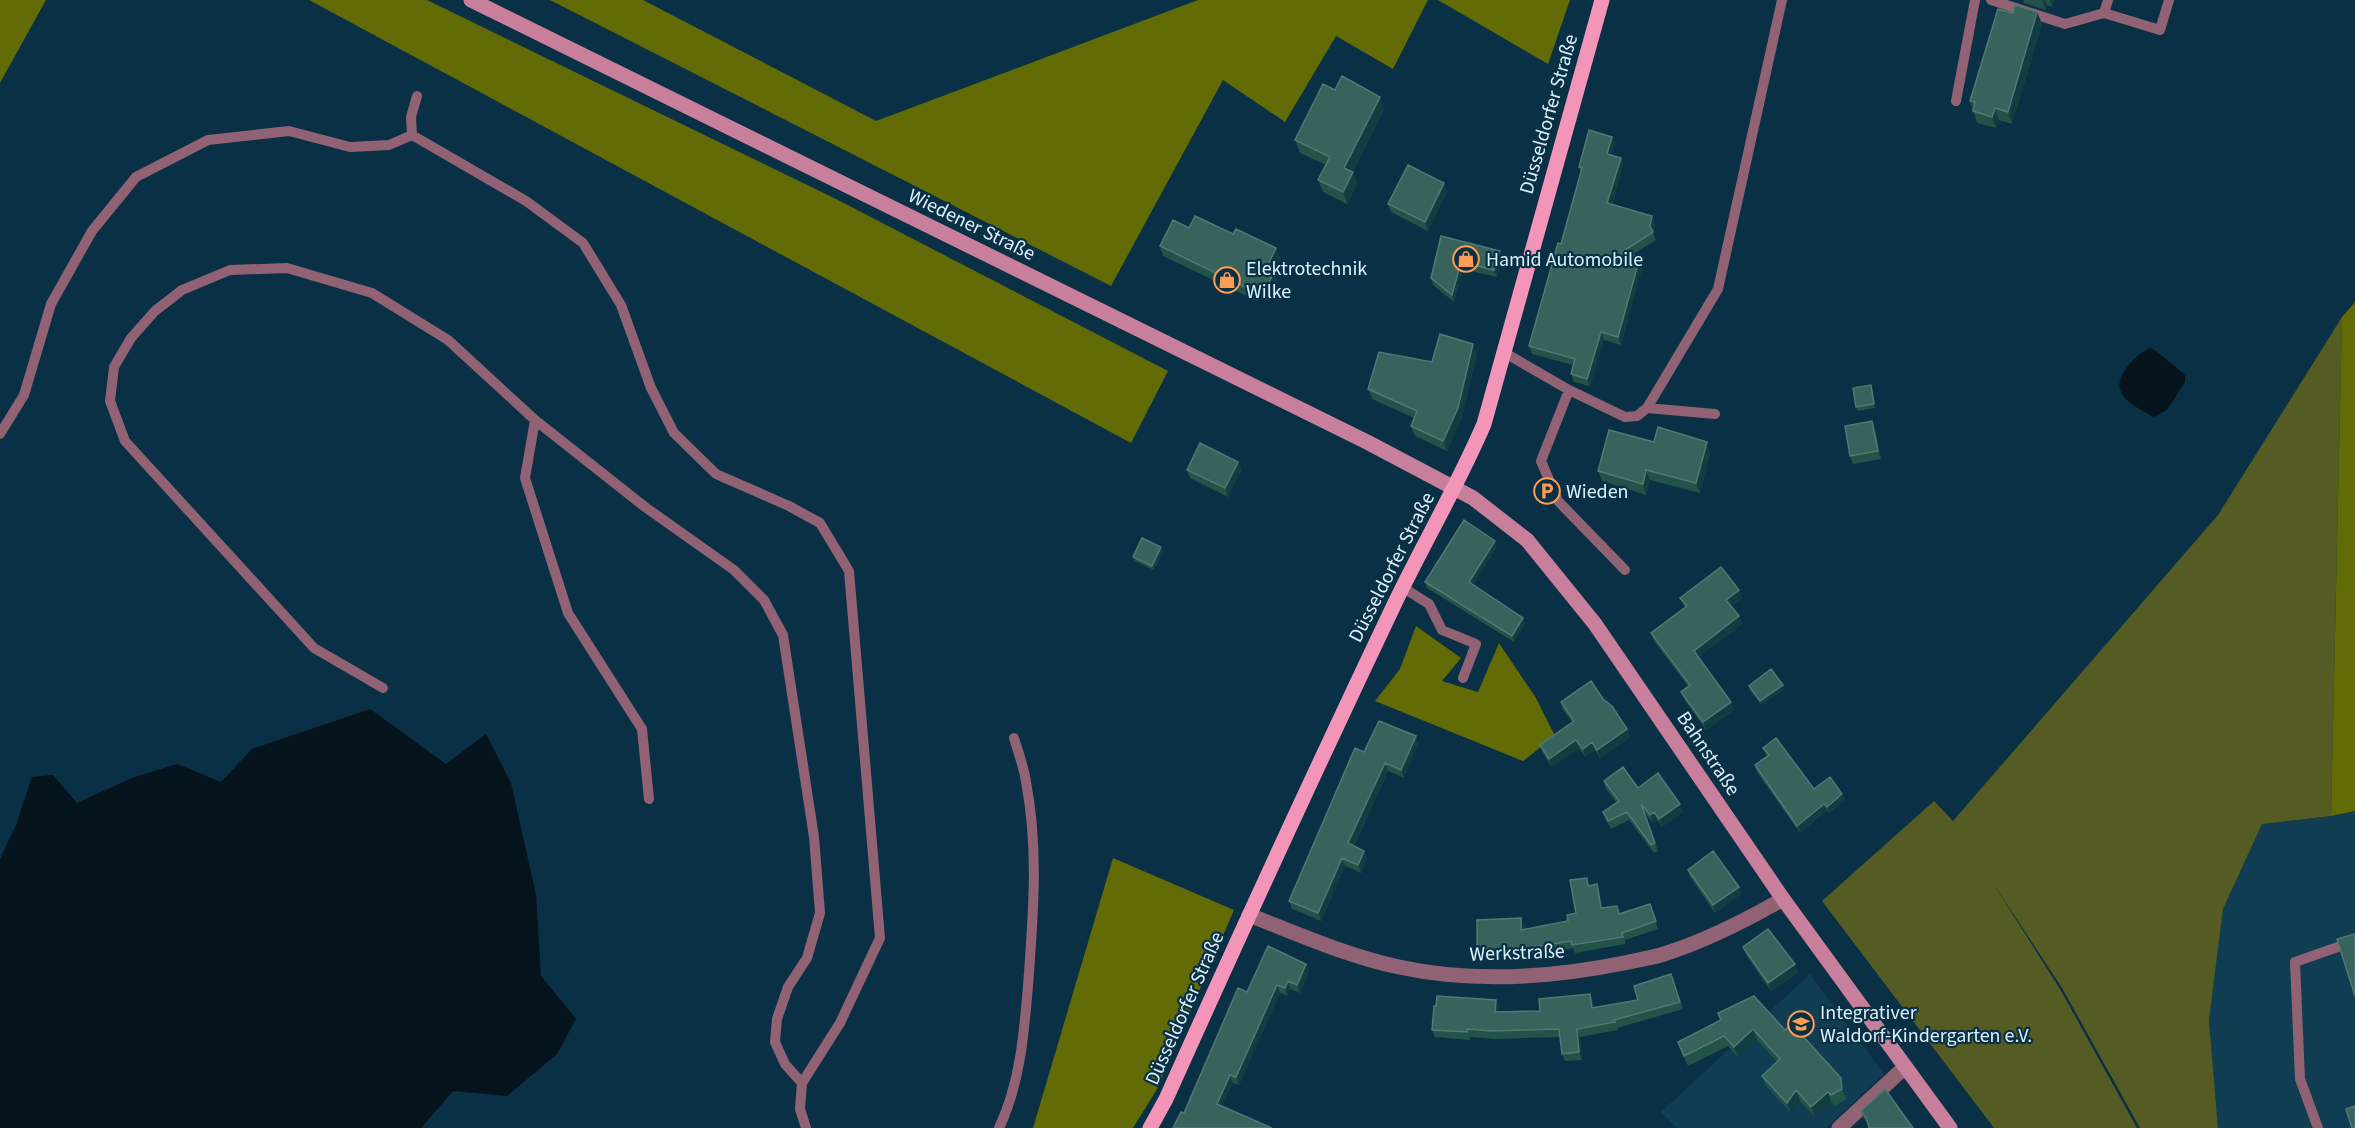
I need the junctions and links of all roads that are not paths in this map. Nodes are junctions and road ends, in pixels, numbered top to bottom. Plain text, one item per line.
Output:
1 (471, 0) edge
2 (1602, 0) edge
3 (1782, 0) edge
4 (1975, 0) edge
5 (1991, 0) edge
6 (2108, 0) edge
7 (2169, 0) edge
8 (2104, 13) junction
9 (417, 96) dead end
10 (1956, 101) dead end
11 (412, 135) junction
12 (1505, 353) junction
13 (1569, 390) junction
14 (1647, 408) junction
15 (1714, 414) dead end
16 (535, 420) junction
17 (0, 434) edge
18 (1455, 486) junction
19 (1625, 570) dead end
20 (1402, 587) junction
21 (1463, 678) dead end
22 (383, 688) dead end
23 (1014, 738) dead end
24 (649, 799) dead end
25 (1783, 899) junction
26 (1249, 915) junction
27 (2355, 941) edge
28 (1905, 1067) junction
29 (802, 1083) junction
30 (806, 1128) edge
31 (999, 1128) edge
32 (1150, 1128) edge
33 (1839, 1128) edge
34 (1950, 1128) edge
35 (2318, 1128) edge

1 - 18 main road, Wiedener Straße
2 - 12 main road, Düsseldorfer Straße
3 - 14 lane
4 - 10 lane
5 - 8 lane
6 - 8 lane
7 - 8 lane
9 - 11 lane
11 - 17 lane
11 - 29 lane
12 - 13 lane
12 - 18 main road, Düsseldorfer Straße
13 - 14 lane
13 - 19 lane
14 - 15 lane
16 - 22 lane
16 - 24 lane
16 - 29 lane
18 - 20 main road, Düsseldorfer Straße
18 - 25 main road, Bahnstraße
20 - 21 lane
20 - 26 main road, Düsseldorfer Straße
23 - 31 lane
25 - 26 street, Werkstraße
25 - 28 main road, Bahnstraße
26 - 32 main road, Düsseldorfer Straße
27 - 35 lane
28 - 33 street
28 - 34 main road, Bahnstraße
29 - 30 lane

